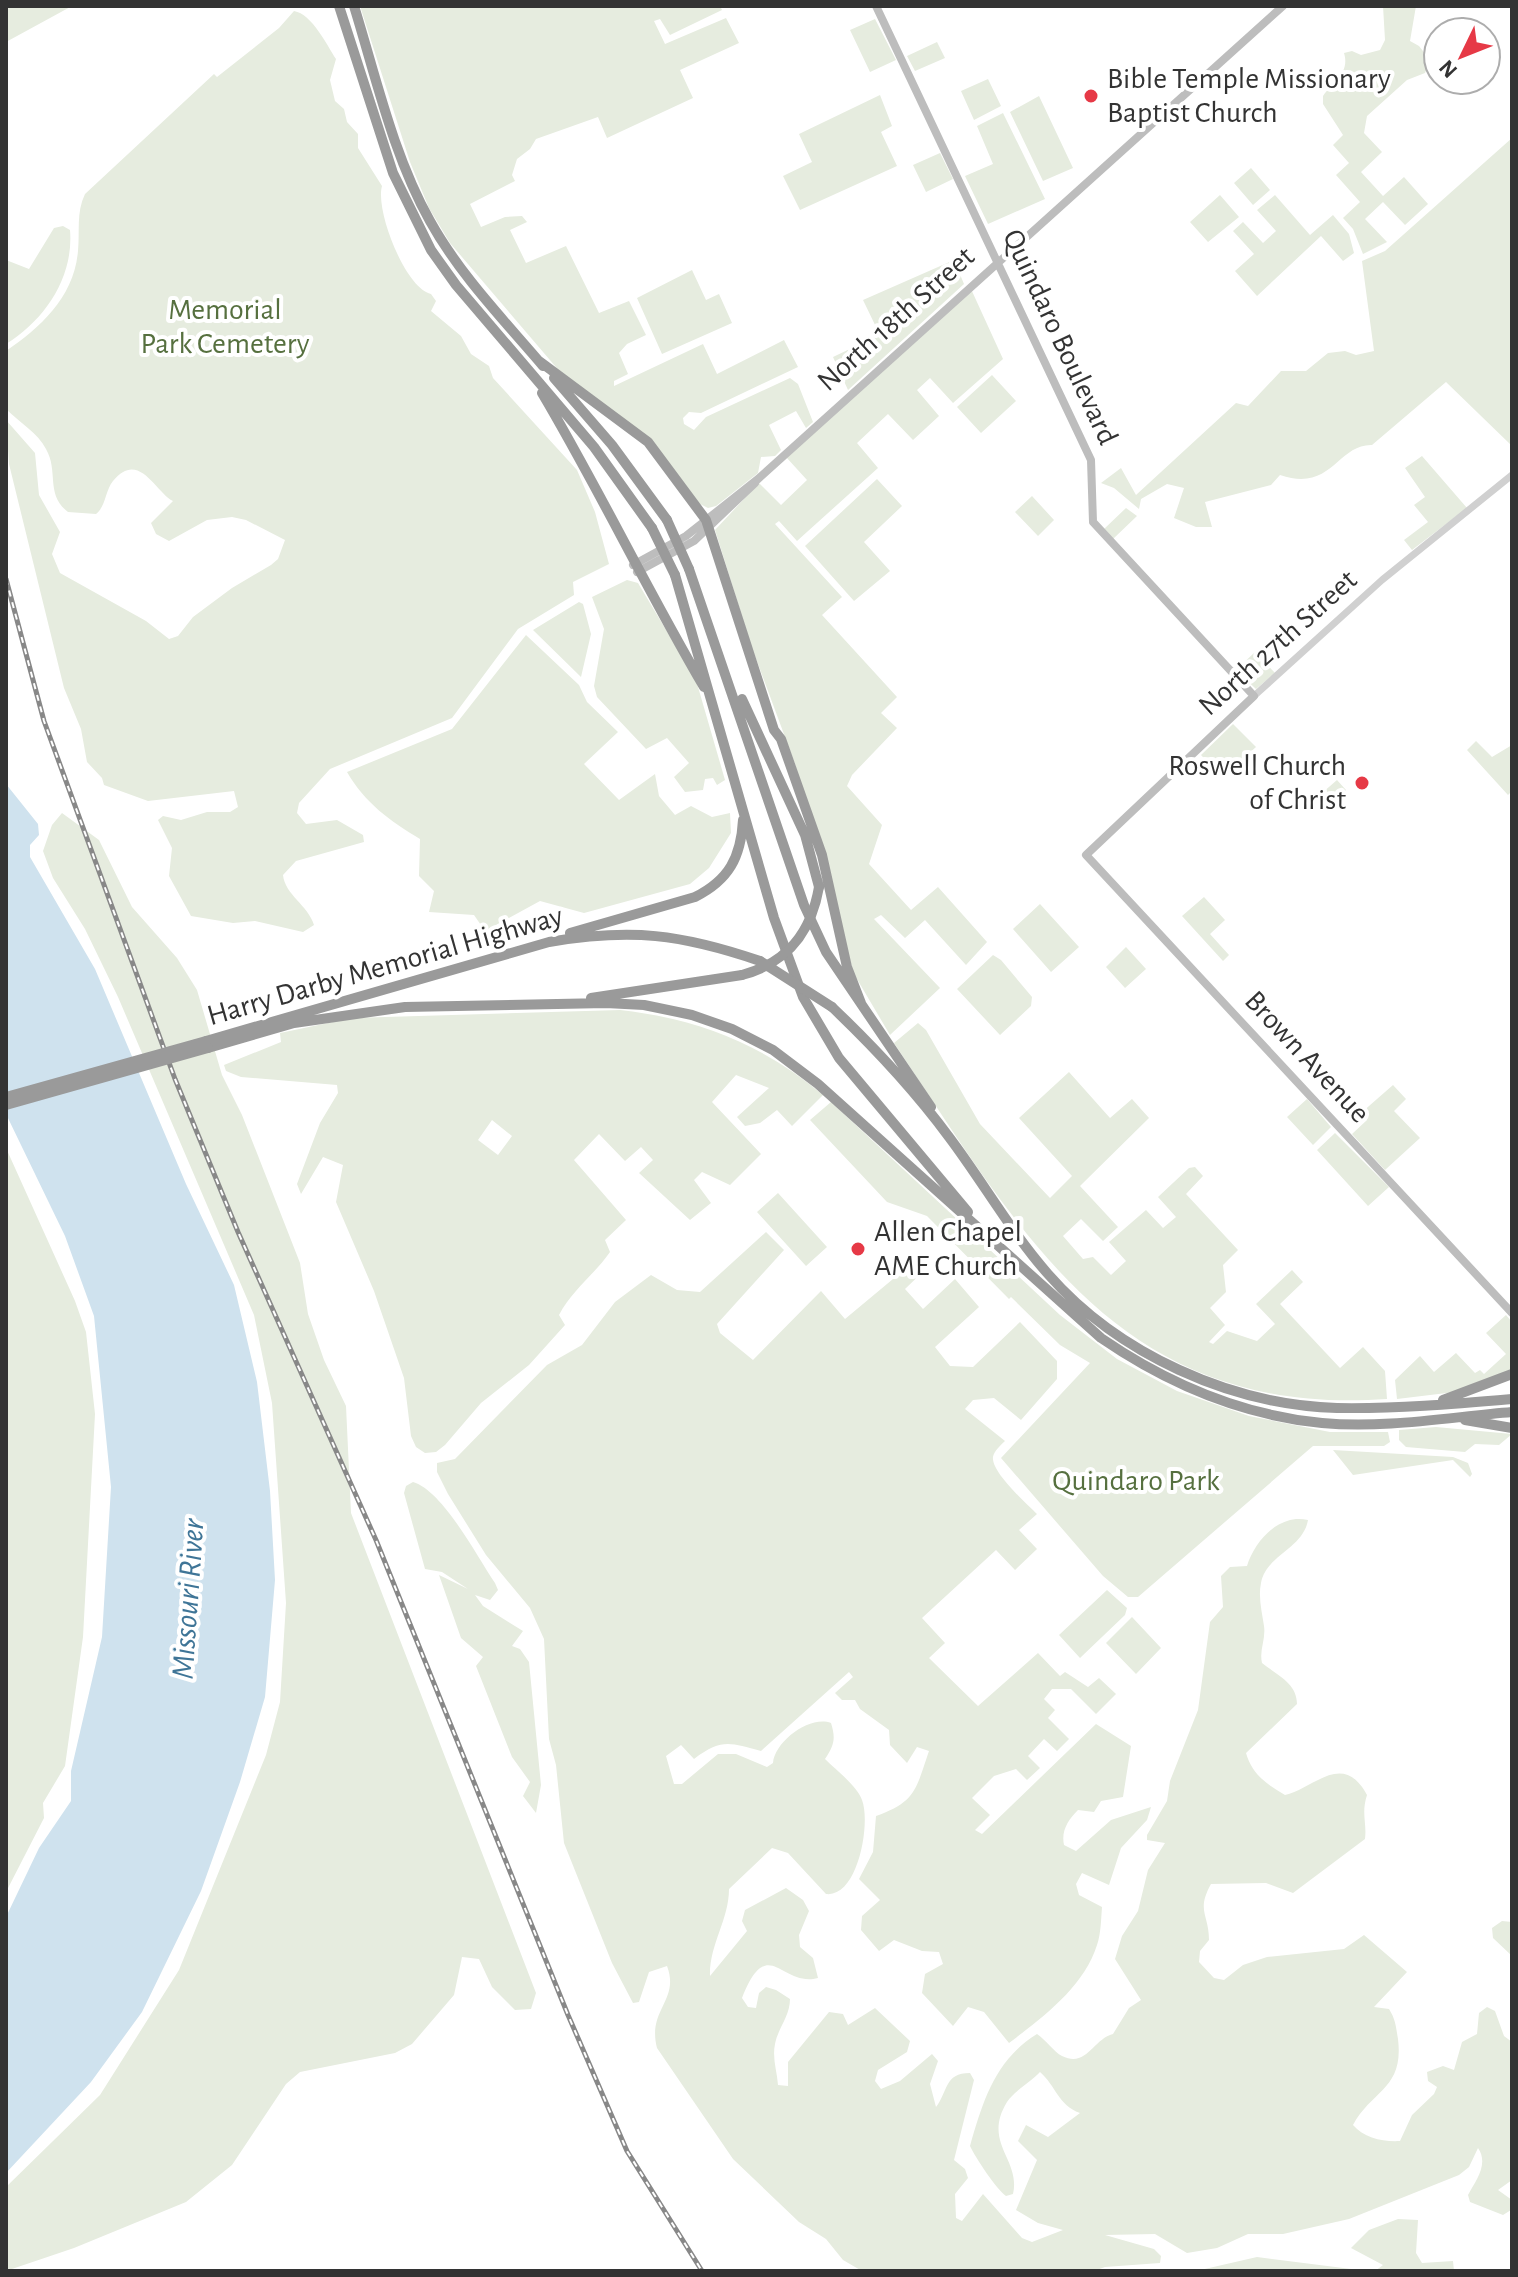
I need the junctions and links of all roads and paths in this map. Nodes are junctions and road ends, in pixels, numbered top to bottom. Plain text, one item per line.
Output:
1 (339, 6) edge
2 (354, 6) edge
3 (876, 6) edge
4 (1283, 6) edge
5 (998, 260) junction
6 (539, 361) junction
7 (529, 370) junction
8 (1512, 475) edge
9 (708, 524) junction
10 (635, 568) junction
11 (719, 650) junction
12 (1254, 696) junction
13 (711, 700) junction
14 (774, 730) junction
15 (743, 810) junction
16 (805, 835) junction
17 (1086, 855) joint
18 (549, 942) junction
19 (861, 1003) junction
20 (557, 1004) junction
21 (207, 1044) junction
22 (6, 1097) edge
23 (6, 1105) edge
24 (949, 1136) junction
25 (992, 1241) junction
26 (1512, 1313) edge
27 (1512, 1374) edge
28 (1512, 1399) edge
29 (1427, 1405) junction
30 (1512, 1412) edge
31 (1447, 1417) junction
32 (1512, 1428) edge

1 - 7 highway
2 - 6 highway
3 - 5 main road, Quindaro Boulevard
4 - 5 main road, North 18th Street
5 - 9 main road, North 18th Street
5 - 12 main road, Quindaro Boulevard
6 - 9 highway
6 - 11 highway, bridge
7 - 10 highway
7 - 13 highway, bridge
8 - 12 street, North 27th Street
9 - 10 main road, North 18th Street
9 - 14 highway
10 - 13 highway
11 - 16 highway
11 - 19 highway
12 - 17 main road, North 27th Street
13 - 15 highway
14 - 16 highway
14 - 19 highway
15 - 18 highway
15 - 25 highway
16 - 20 highway, bridge
17 - 26 main road, Brown Avenue
18 - 21 highway, Harry Darby Memorial Highway
18 - 24 highway, Harry Darby Memorial Highway, bridge
19 - 24 highway
20 - 21 highway, Harry Darby Memorial Highway
20 - 25 highway, Harry Darby Memorial Highway
21 - 22 highway, Harry Darby Memorial Highway, bridge
21 - 23 highway, Harry Darby Memorial Highway, bridge
24 - 29 highway, Harry Darby Memorial Highway
25 - 31 highway, Harry Darby Memorial Highway
27 - 29 highway
28 - 29 highway, Harry Darby Memorial Highway
30 - 31 highway, Harry Darby Memorial Highway
31 - 32 highway

